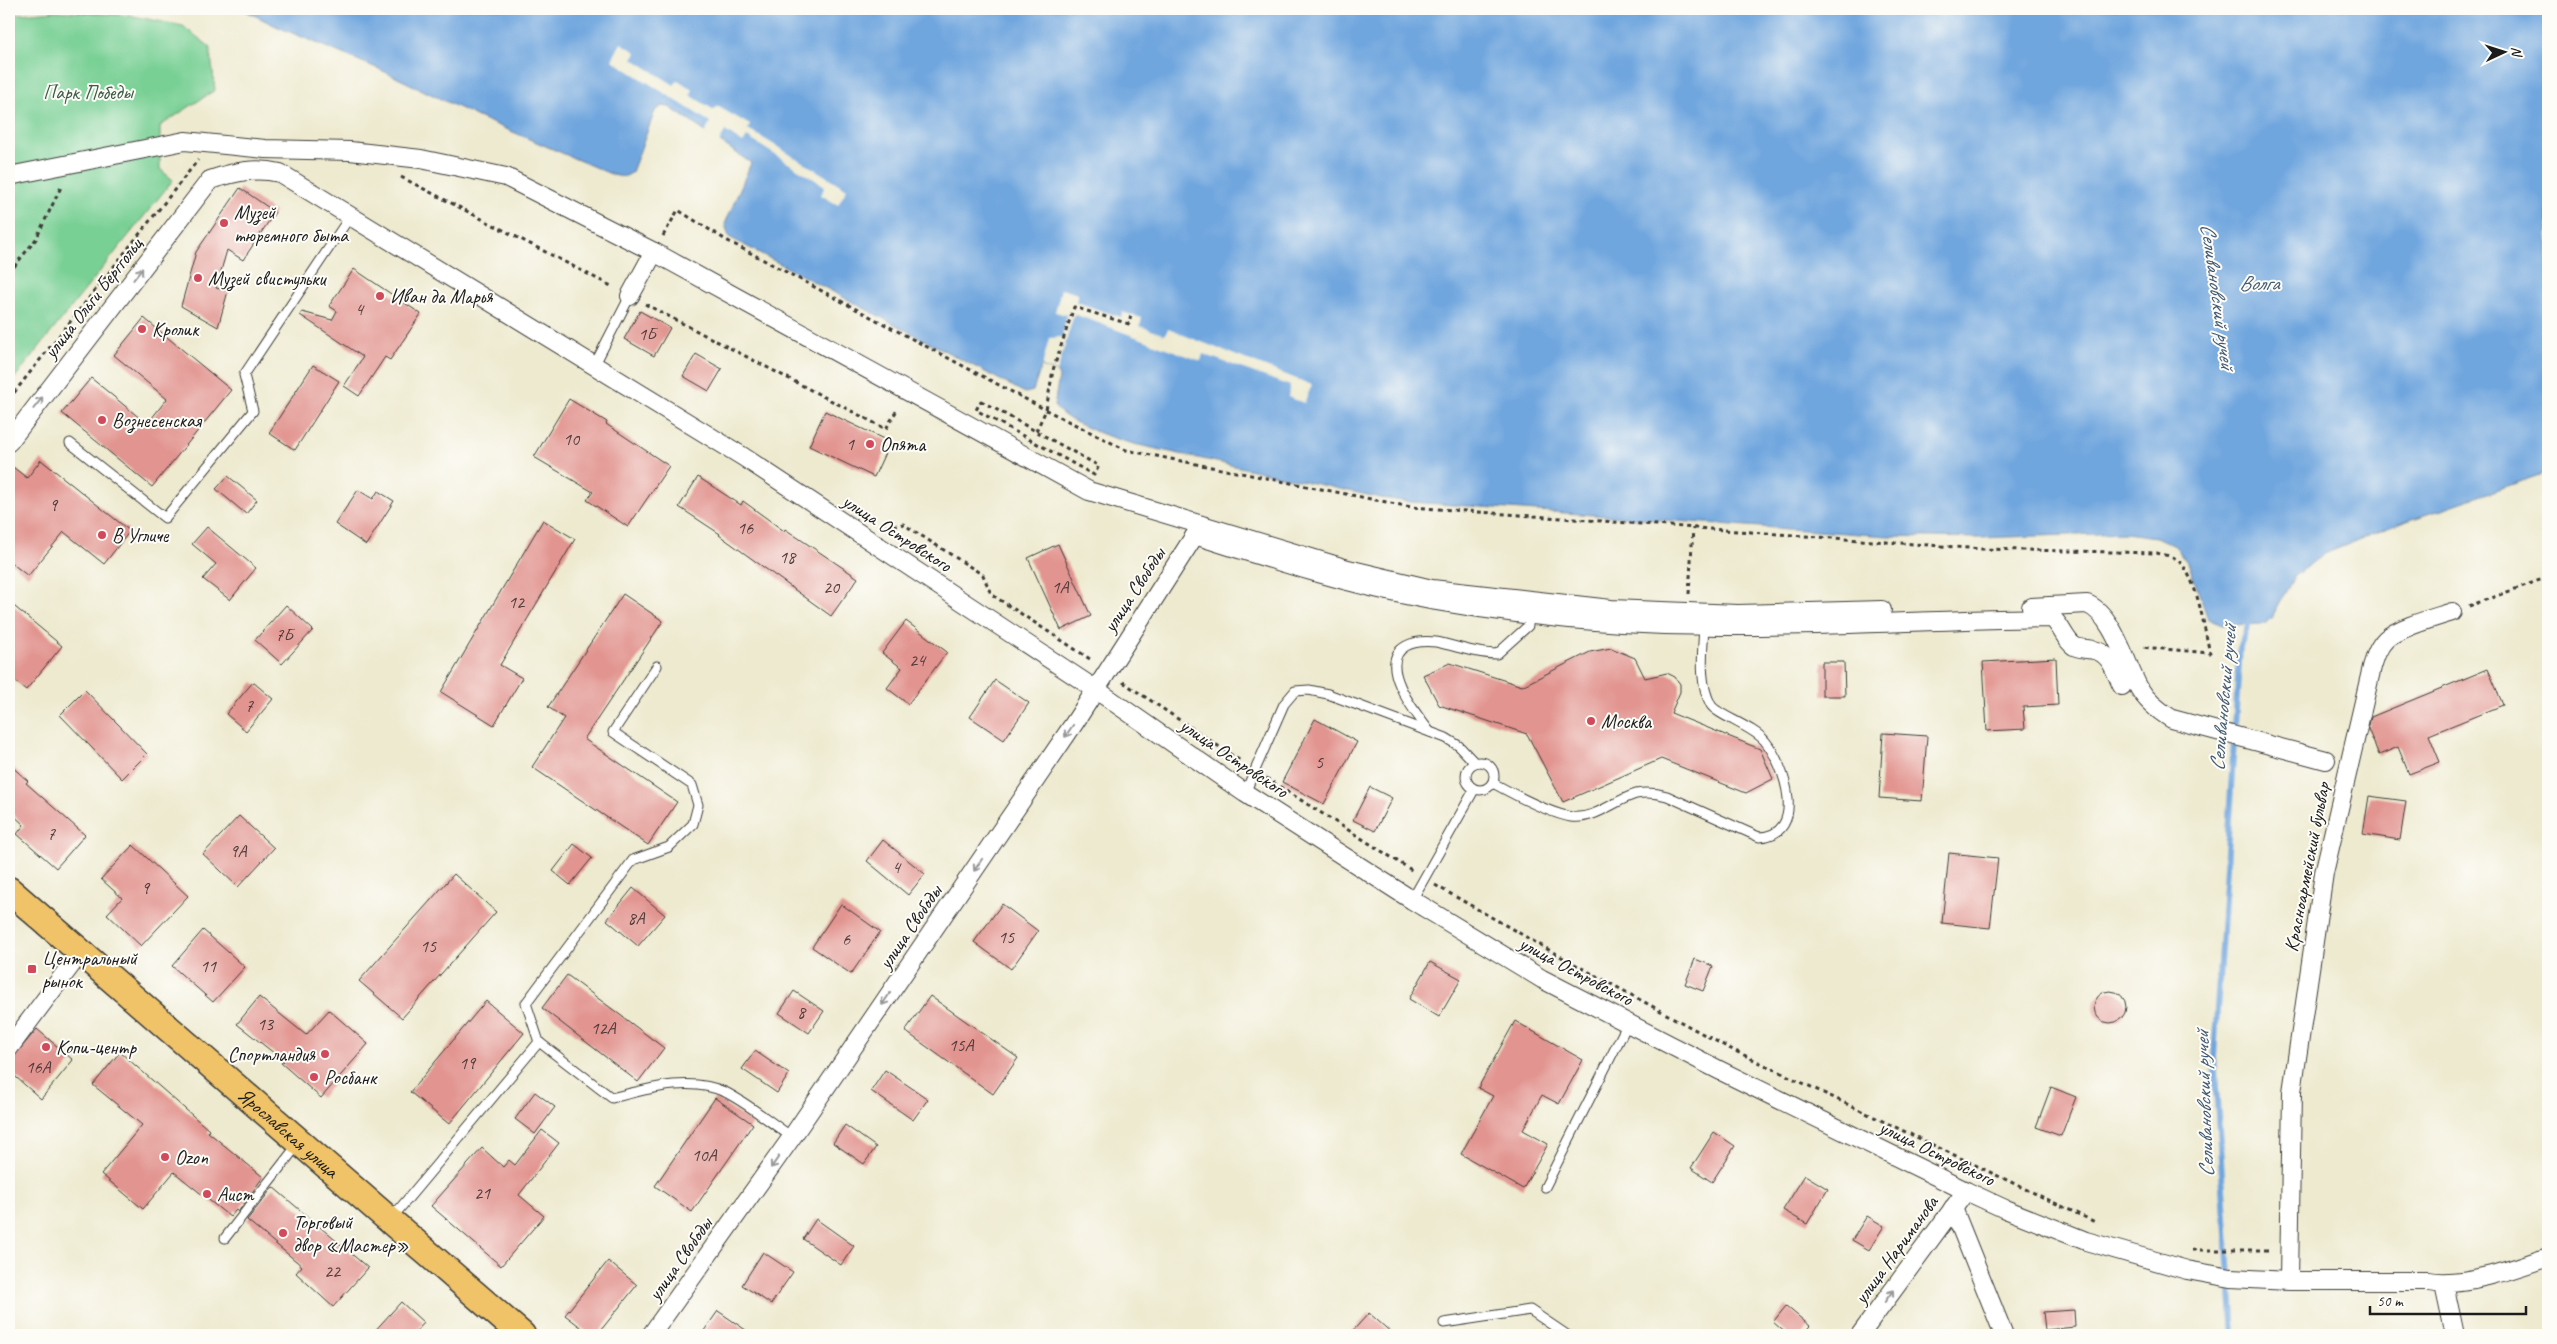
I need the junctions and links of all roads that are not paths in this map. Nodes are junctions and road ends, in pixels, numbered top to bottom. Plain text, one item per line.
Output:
1 (9, 176) edge
2 (210, 180) joint
3 (352, 215) junction
4 (654, 252) junction
5 (630, 296) joint
6 (594, 366) junction
7 (9, 442) edge
8 (70, 443) dead end
9 (2452, 612) road end
10 (1529, 614) junction
11 (1704, 625) junction
12 (657, 666) dead end
13 (2122, 686) dead end
14 (1095, 689) junction
15 (1431, 733) junction
16 (2326, 760) dead end
17 (1475, 763) junction
18 (1493, 783) junction
19 (1474, 790) junction
20 (1246, 793) junction
21 (9, 890) edge
22 (1412, 900) junction
23 (80, 953) junction
24 (1628, 1023) junction
25 (539, 1042) junction
26 (9, 1048) edge
27 (792, 1138) junction
28 (300, 1143) junction
29 (1546, 1187) dead end
30 (1966, 1191) junction
31 (1953, 1208) junction
32 (390, 1221) junction
33 (225, 1238) dead end
34 (2548, 1257) edge
35 (2288, 1281) junction
36 (2444, 1284) junction
37 (1444, 1323) dead end
38 (522, 1335) edge
39 (651, 1335) edge
40 (1567, 1335) edge
41 (1860, 1335) edge
42 (2004, 1335) edge
43 (2455, 1335) edge

1 - 4 street
2 - 3 street, улица Островского
7 -> 2 street, улица Ольги Берггольц
3 - 6 street, улица Островского
3 - 8 lane
4 - 5 street
4 - 16 street
5 - 6 lane
6 - 14 street, улица Островского
9 - 35 street, Красноармейский бульвар
10 - 11 street
10 - 14 street, улица Свободы
10 - 15 lane
11 - 13 street
11 - 18 lane
12 - 25 lane
14 - 20 street, улица Островского
14 -> 27 street, улица Свободы
15 - 17 lane
15 - 20 lane
17 - 18 lane
17 - 19 lane
18 - 19 lane
19 - 22 lane
20 - 22 street, улица Островского
21 - 23 main road, Ярославская улица
22 - 24 street, улица Островского
23 - 26 street
23 - 28 main road, Ярославская улица
24 - 29 lane
24 - 30 street, улица Островского
25 - 27 lane
25 - 32 lane
27 -> 39 street, улица Свободы
28 - 32 main road, Ярославская улица
28 - 33 lane
30 - 31 street, улица Нариманова
30 - 35 street, улица Островского
41 -> 31 street, улица Нариманова
31 - 42 street
32 - 38 main road, Ярославская улица
34 - 36 street, улица Островского
35 - 36 street, улица Островского
36 - 43 street
37 - 40 lane

